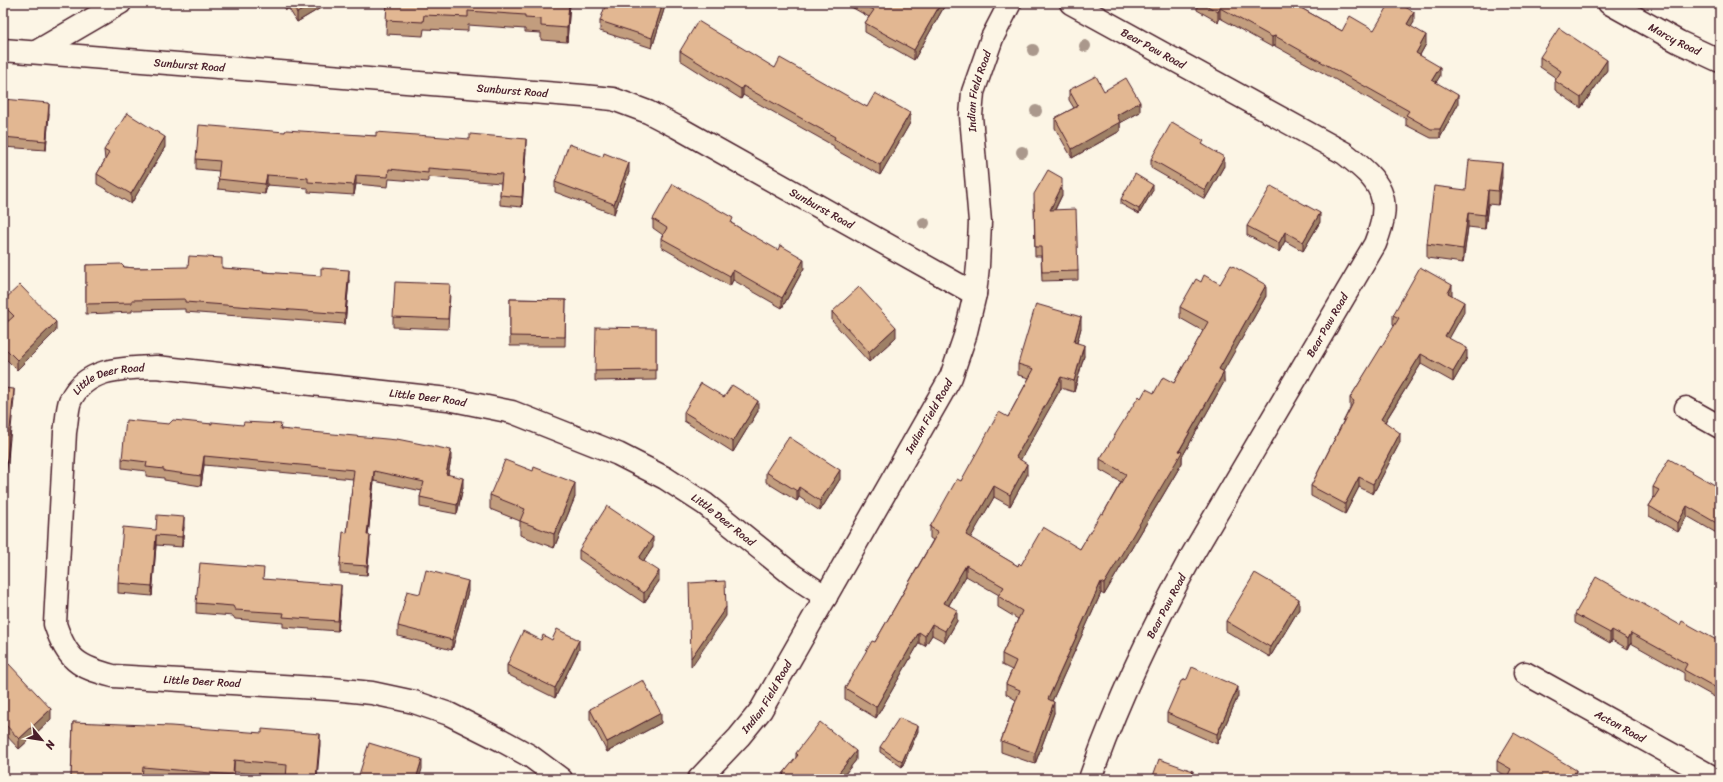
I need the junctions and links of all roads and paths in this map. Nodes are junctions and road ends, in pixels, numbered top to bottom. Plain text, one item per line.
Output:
1 (120, 3) edge
2 (1010, 3) edge
3 (1072, 3) edge
4 (1609, 3) edge
5 (3, 50) edge
6 (36, 52) junction
7 (1720, 61) edge
8 (974, 294) junction
9 (1686, 408) dead end
10 (1720, 427) edge
11 (826, 597) junction
12 (1525, 673) dead end
13 (561, 779) edge
14 (699, 779) edge
15 (1090, 779) edge
16 (1716, 779) edge

1 - 6 street
2 - 8 street, Indian Field Road
3 - 15 street, Bear Paw Road
4 - 7 street, Marcy Road
5 - 6 street, Sunburst Road
6 - 8 street, Sunburst Road
8 - 11 street, Indian Field Road
9 - 10 street
11 - 13 street, Little Deer Road
11 - 14 street, Indian Field Road
12 - 16 street, Acton Road

